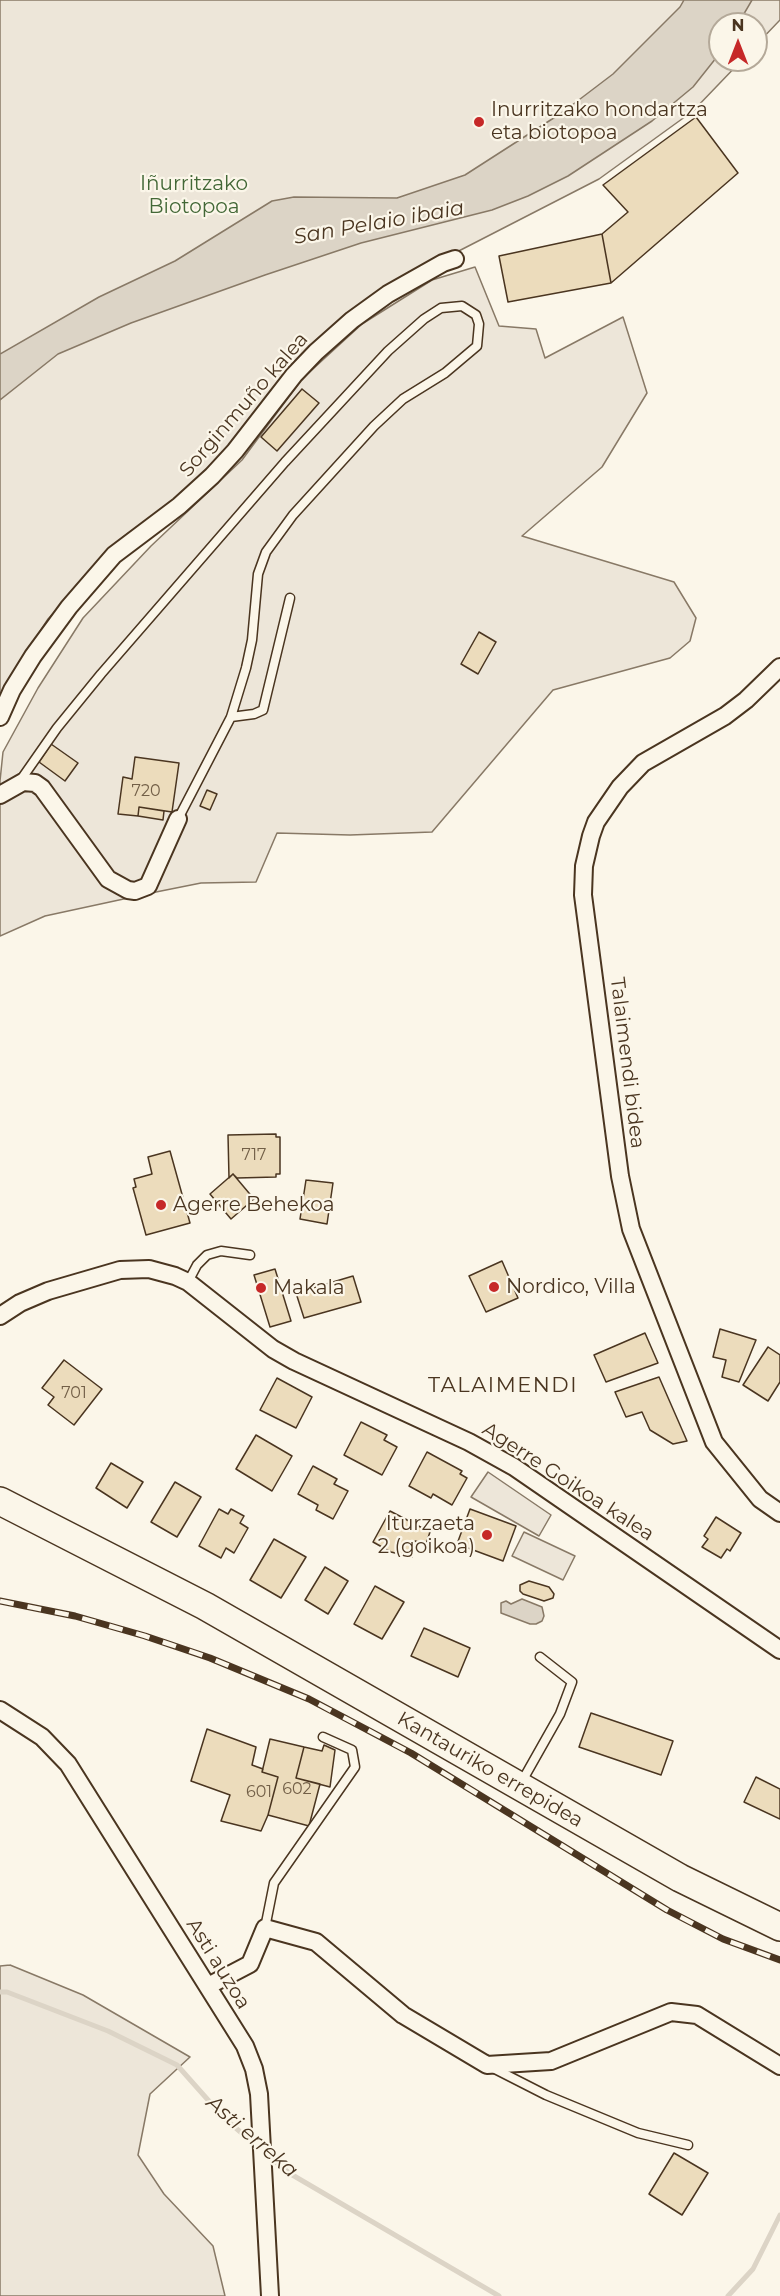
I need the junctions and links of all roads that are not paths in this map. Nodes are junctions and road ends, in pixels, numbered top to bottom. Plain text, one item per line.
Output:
1 (455, 260) dead end
2 (290, 598) dead end
3 (780, 668) edge
4 (0, 717) edge
5 (231, 717) junction
6 (17, 784) junction
7 (0, 795) edge
8 (178, 819) joint
9 (250, 1255) dead end
10 (188, 1282) junction
11 (0, 1316) edge
12 (0, 1482) edge
13 (0, 1501) edge
14 (780, 1513) edge
15 (0, 1515) edge
16 (60, 1532) junction
17 (205, 1606) junction
18 (780, 1650) edge
19 (540, 1657) dead end
20 (0, 1710) edge
21 (323, 1737) dead end
22 (519, 1786) junction
23 (780, 1927) edge
24 (265, 1928) junction
25 (208, 1986) junction
26 (487, 2065) junction
27 (780, 2066) edge
28 (688, 2145) dead end
29 (270, 2296) edge

1 - 4 street, Sorginmuño kalea
2 - 5 lane
3 - 14 street, Talaimendi bidea
5 - 6 lane
5 - 8 lane
6 - 7 street
6 - 8 street
9 - 10 lane
10 - 11 street, Agerre Goikoa kalea
10 - 18 street, Agerre Goikoa kalea
12 - 17 highway
13 - 16 highway
15 - 16 highway
16 - 17 highway
17 - 22 highway, Kantauriko errepidea
19 - 22 lane
20 - 25 street, Asti auzoa
21 - 24 lane
22 - 23 highway, Kantauriko errepidea
24 - 25 street
24 - 26 street
25 - 29 street, Asti auzoa
26 - 27 street
26 - 28 lane

